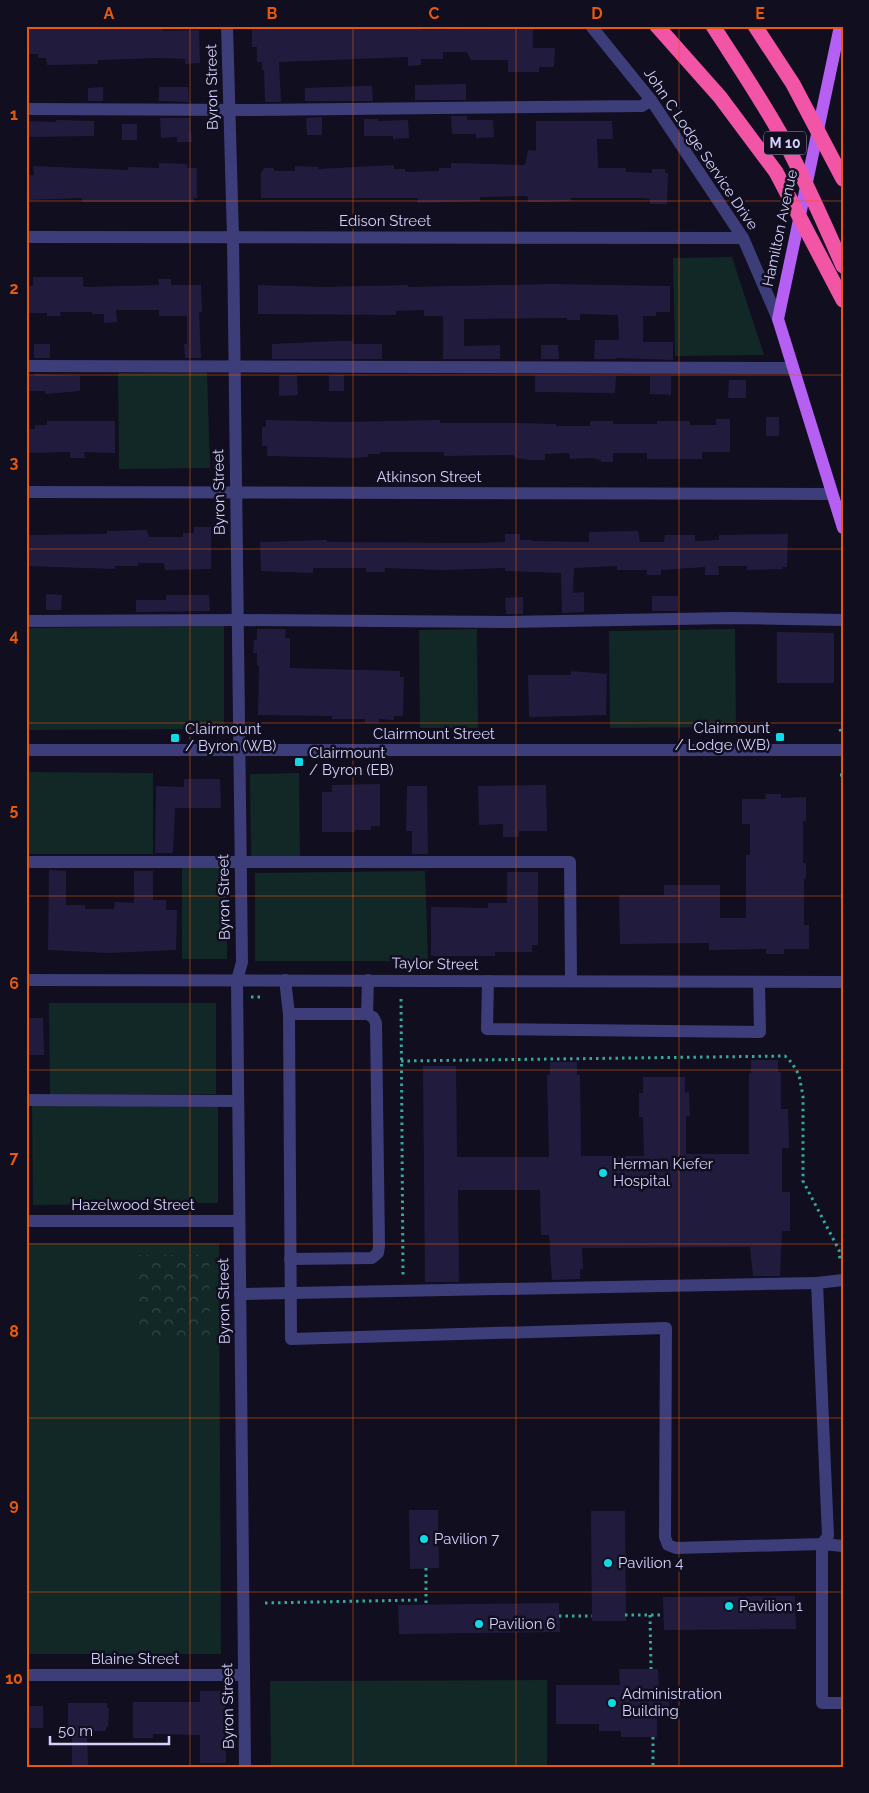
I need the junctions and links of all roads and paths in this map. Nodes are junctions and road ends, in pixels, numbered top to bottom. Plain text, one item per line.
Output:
1 (227, 26) edge
2 (591, 26) edge
3 (657, 26) edge
4 (713, 26) edge
5 (754, 26) edge
6 (840, 26) edge
7 (651, 100) junction
8 (26, 109) edge
9 (228, 110) junction
10 (843, 178) edge
11 (26, 237) edge
12 (232, 237) junction
13 (743, 238) junction
14 (843, 266) edge
15 (843, 300) edge
16 (778, 319) junction
17 (26, 366) edge
18 (233, 366) junction
19 (792, 368) junction
20 (26, 492) edge
21 (234, 493) junction
22 (832, 494) junction
23 (843, 528) edge
24 (238, 620) junction
25 (843, 620) edge
26 (26, 622) edge
27 (26, 750) edge
28 (843, 750) edge
29 (240, 751) junction
30 (26, 862) edge
31 (240, 863) junction
32 (26, 980) edge
33 (237, 980) junction
34 (284, 980) junction
35 (368, 980) junction
36 (488, 981) junction
37 (572, 981) junction
38 (759, 982) junction
39 (843, 982) edge
40 (250, 997) dead end
41 (260, 997) dead end
42 (401, 999) dead end
43 (289, 1014) junction
44 (367, 1014) junction
45 (401, 1061) junction
46 (26, 1100) edge
47 (238, 1101) junction
48 (26, 1221) edge
49 (240, 1222) junction
50 (290, 1259) junction
51 (843, 1260) edge
52 (843, 1280) edge
53 (817, 1283) junction
54 (403, 1285) dead end
55 (290, 1293) junction
56 (240, 1294) junction
57 (822, 1544) junction
58 (843, 1546) edge
59 (426, 1568) dead end
60 (419, 1600) dead end
61 (265, 1603) dead end
62 (426, 1605) dead end
63 (626, 1615) dead end
64 (650, 1615) junction
65 (663, 1615) dead end
66 (560, 1616) dead end
67 (592, 1616) dead end
68 (652, 1669) dead end
69 (26, 1675) edge
70 (244, 1675) junction
71 (843, 1703) edge
72 (653, 1737) dead end
73 (245, 1767) edge
74 (653, 1767) edge

1 - 9 street, Byron Street
2 - 7 street, John C Lodge Service Drive
3 - 15 highway
4 - 14 highway, M 10
5 - 10 highway, M 10
6 - 16 main road, Hamilton Avenue
7 - 9 street
7 - 13 street, John C Lodge Service Drive
8 - 9 street
9 - 12 street, Byron Street
11 - 12 street, Edison Street
12 - 13 street, Edison Street
12 - 18 street, Byron Street
13 - 16 street, John C Lodge Service Drive
16 - 19 main road, John C Lodge Service Drive
17 - 18 street
18 - 19 street
18 - 21 street, Byron Street
19 - 22 main road, John C Lodge Service Drive
20 - 21 street, Atkinson Street
21 - 22 street, Atkinson Street
21 - 24 street, Byron Street
22 - 23 main road, John C Lodge Service Drive
24 - 25 street
24 - 26 street
24 - 29 street, Byron Street
27 - 29 street, Clairmount Street
28 - 29 street, Clairmount Street
29 - 31 street, Byron Street
30 - 31 street
31 - 33 street, Byron Street
31 - 37 street
32 - 33 street, Taylor Street
33 - 34 street, Taylor Street
33 - 47 street, Byron Street
34 - 35 street, Taylor Street
34 - 43 street
35 - 36 street, Taylor Street
35 - 44 street
36 - 37 street, Taylor Street
36 - 38 street
37 - 38 street, Taylor Street
38 - 39 street, Taylor Street
40 - 41 path
42 - 45 path
43 - 44 street
43 - 50 street
44 - 50 street
45 - 51 path
45 - 54 path
46 - 47 street
47 - 49 street, Byron Street
48 - 49 street, Hazelwood Street
49 - 56 street, Byron Street
50 - 55 street
52 - 53 street
53 - 55 street
53 - 57 street
55 - 56 street
55 - 57 street
56 - 70 street, Byron Street
57 - 58 street
57 - 71 street
59 - 62 path
60 - 61 path
63 - 64 path
64 - 65 path
64 - 68 path
66 - 67 path
69 - 70 street, Blaine Street
70 - 73 street, Byron Street
72 - 74 path

